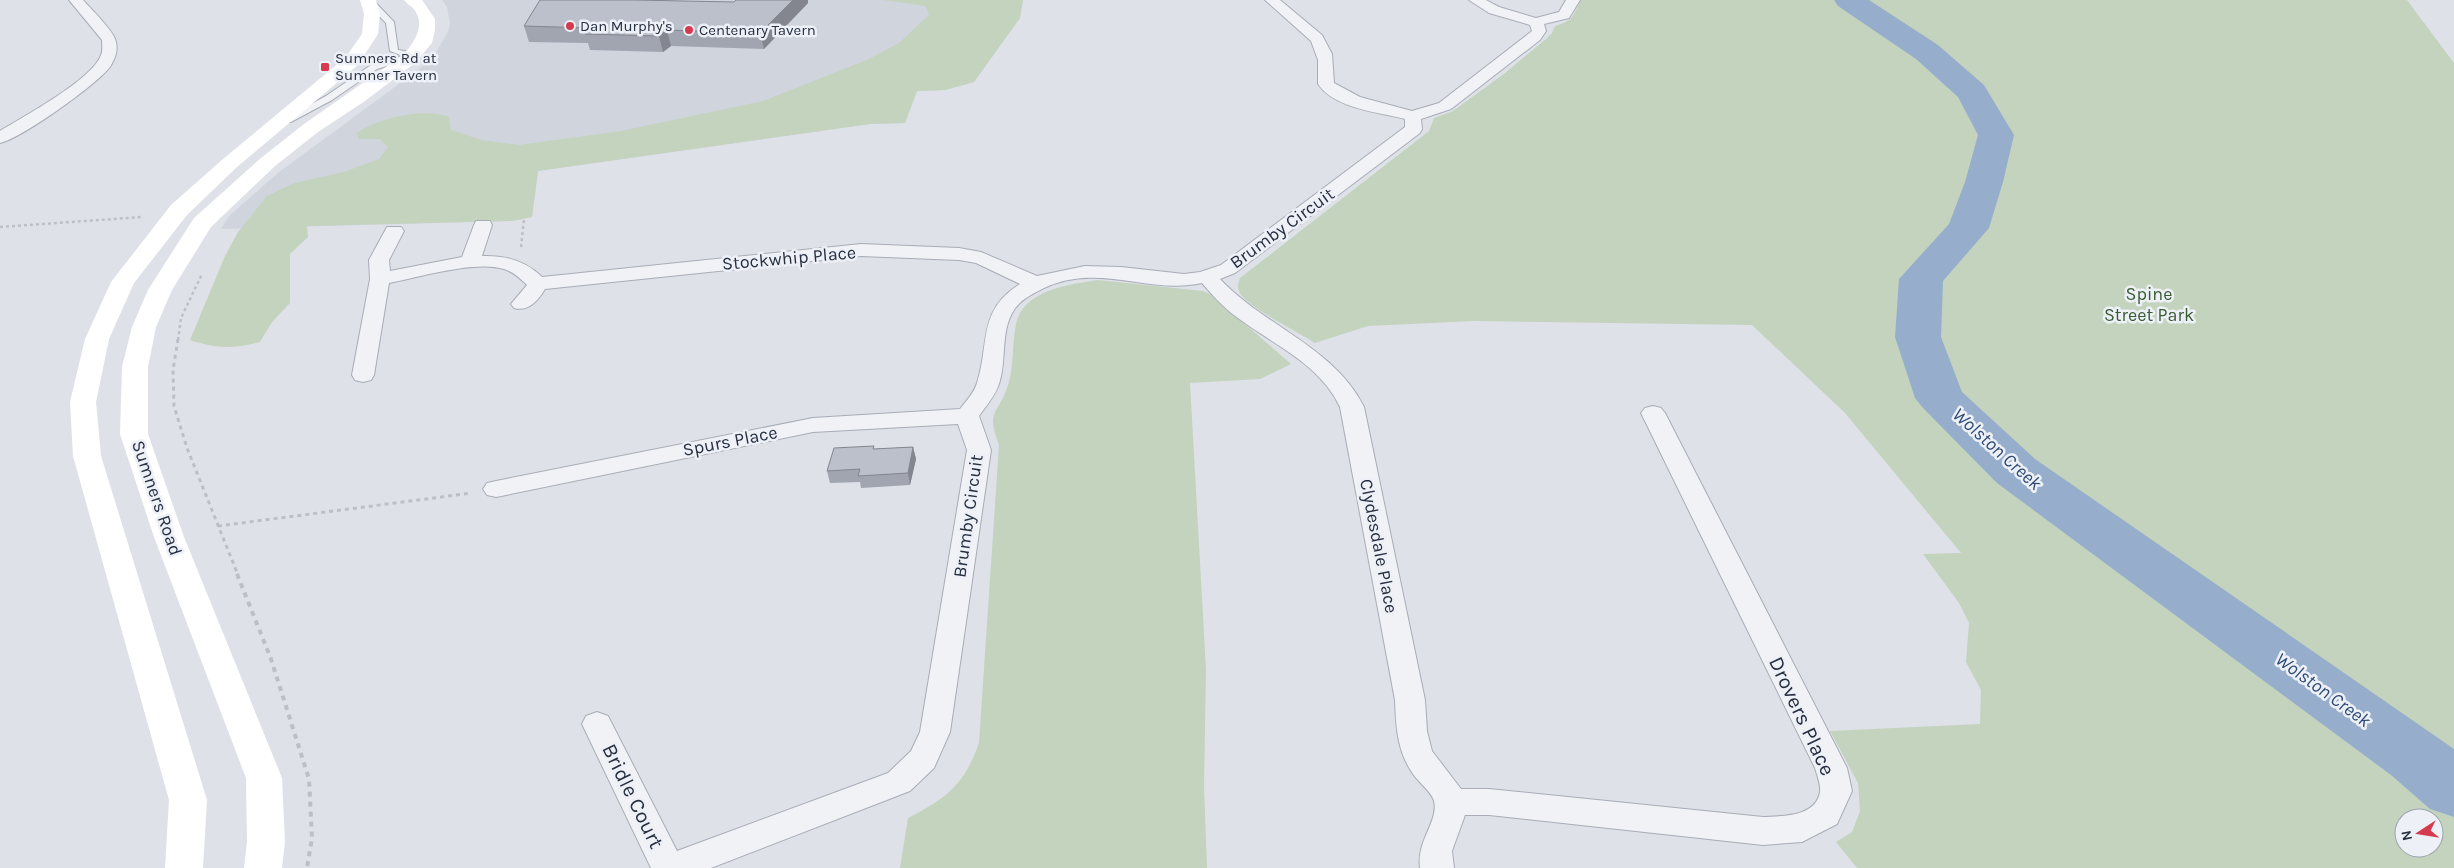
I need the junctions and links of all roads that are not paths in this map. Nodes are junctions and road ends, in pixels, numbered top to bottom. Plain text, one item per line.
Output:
1 (76, 0) edge
2 (412, 0) edge
3 (1272, 0) edge
4 (1476, 0) edge
5 (1573, 0) edge
6 (370, 2) edge
7 (1536, 22) junction
8 (412, 55) junction
9 (1414, 116) junction
10 (274, 127) junction
11 (0, 138) edge
12 (483, 225) dead end
13 (394, 231) dead end
14 (470, 263) junction
15 (1207, 277) junction
16 (380, 279) junction
17 (537, 284) junction
18 (1036, 284) junction
19 (521, 304) dead end
20 (363, 376) dead end
21 (1653, 413) dead end
22 (967, 416) junction
23 (496, 488) road end
24 (597, 724) dead end
25 (1451, 802) junction
26 (184, 868) edge
27 (263, 868) edge
28 (670, 868) edge
29 (1437, 868) edge

1 - 11 street
2 - 8 main road, Sumners Road
3 - 9 street
4 - 7 street
5 - 7 street
6 - 8 lane
6 - 10 main road
7 - 9 street
8 - 10 lane
8 - 27 main road, Sumners Road
9 - 15 street, Brumby Circuit
10 - 26 main road
12 - 14 street
13 - 16 street
14 - 16 street
14 - 17 street
15 - 18 street, Brumby Circuit
15 - 25 street, Clydesdale Place
16 - 20 street
17 - 18 street, Stockwhip Place
17 - 19 street
18 - 22 street, Brumby Circuit
21 - 25 street, Drovers Place
22 - 23 street, Spurs Place
22 - 28 street, Brumby Circuit
24 - 28 street, Bridle Court
25 - 29 street

